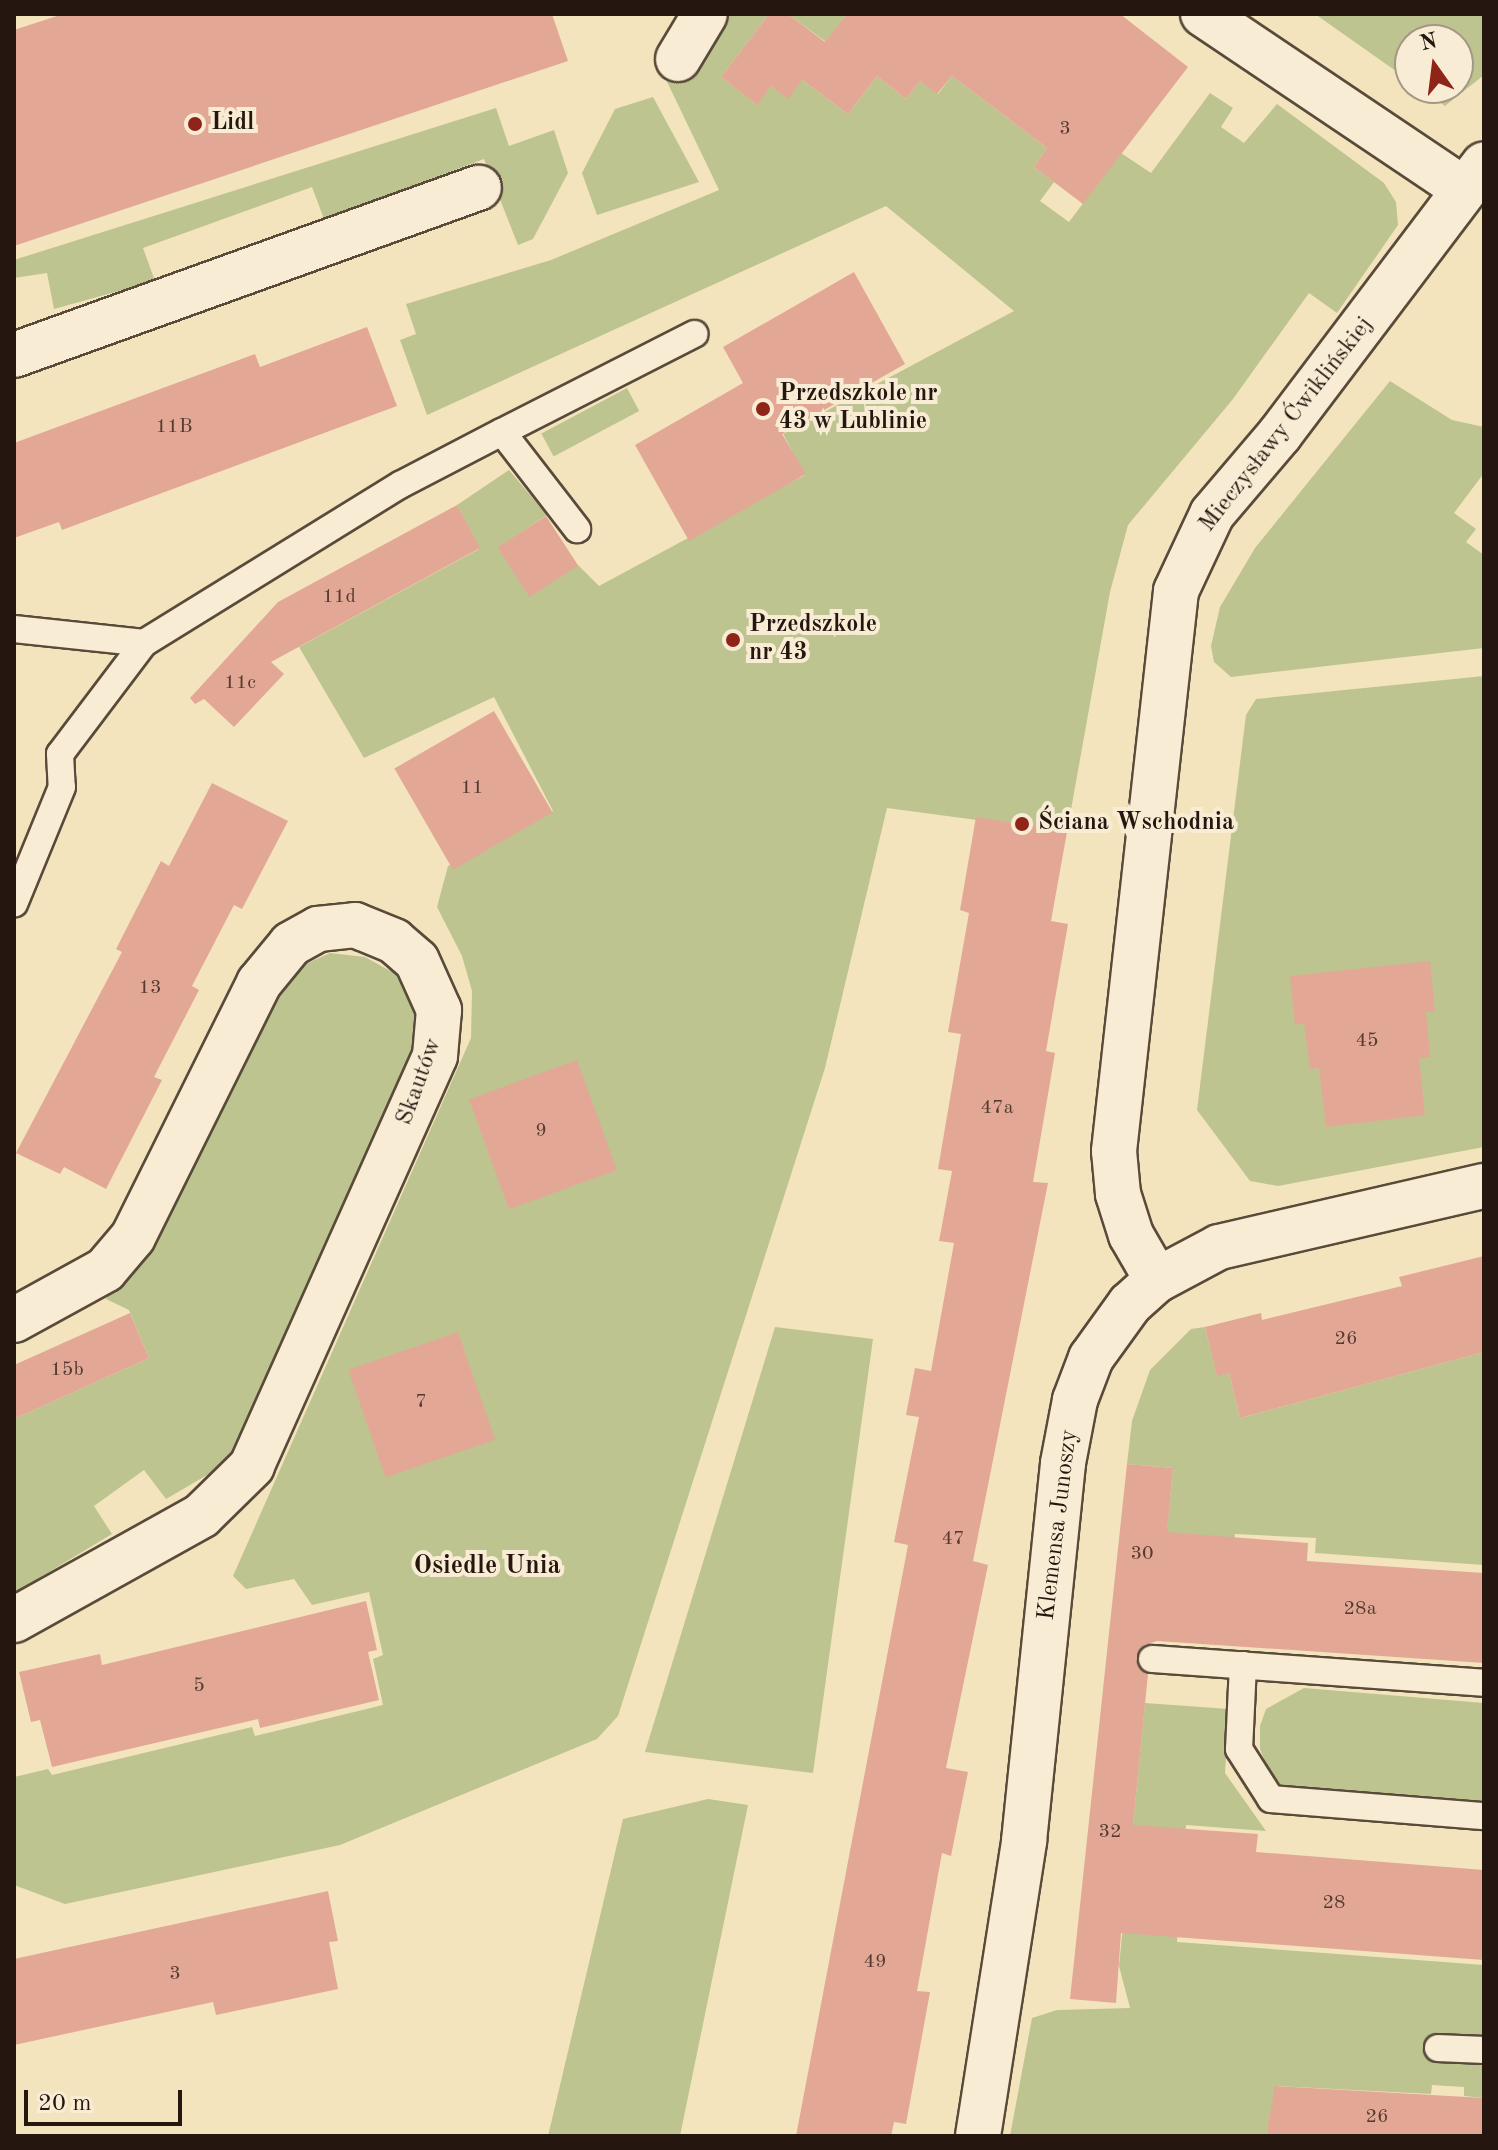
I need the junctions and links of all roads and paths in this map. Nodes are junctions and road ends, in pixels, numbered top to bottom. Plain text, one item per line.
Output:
1 (705, 14) edge
2 (1203, 14) edge
3 (678, 59) dead end
4 (1473, 176) edge
5 (479, 188) dead end
6 (694, 334) dead end
7 (14, 355) edge
8 (502, 432) junction
9 (577, 529) dead end
10 (14, 629) edge
11 (144, 643) junction
12 (14, 904) edge
13 (1484, 1186) edge
14 (1157, 1280) junction
15 (14, 1320) edge
16 (14, 1620) edge
17 (1152, 1659) dead end
18 (1243, 1665) junction
19 (1484, 1683) edge
20 (1484, 1816) edge
21 (1438, 2048) dead end
22 (1484, 2050) edge
23 (978, 2136) edge

1 - 3 street
2 - 4 street
4 - 14 street, Mieczysławy Ćwiklińskiej
5 - 7 street
6 - 8 lane
8 - 9 lane
8 - 11 lane
10 - 11 lane
11 - 12 lane
13 - 14 street, Klemensa Junoszy
14 - 23 street, Klemensa Junoszy
15 - 16 street, Skautów
17 - 18 lane
18 - 19 lane
18 - 20 lane
21 - 22 lane

